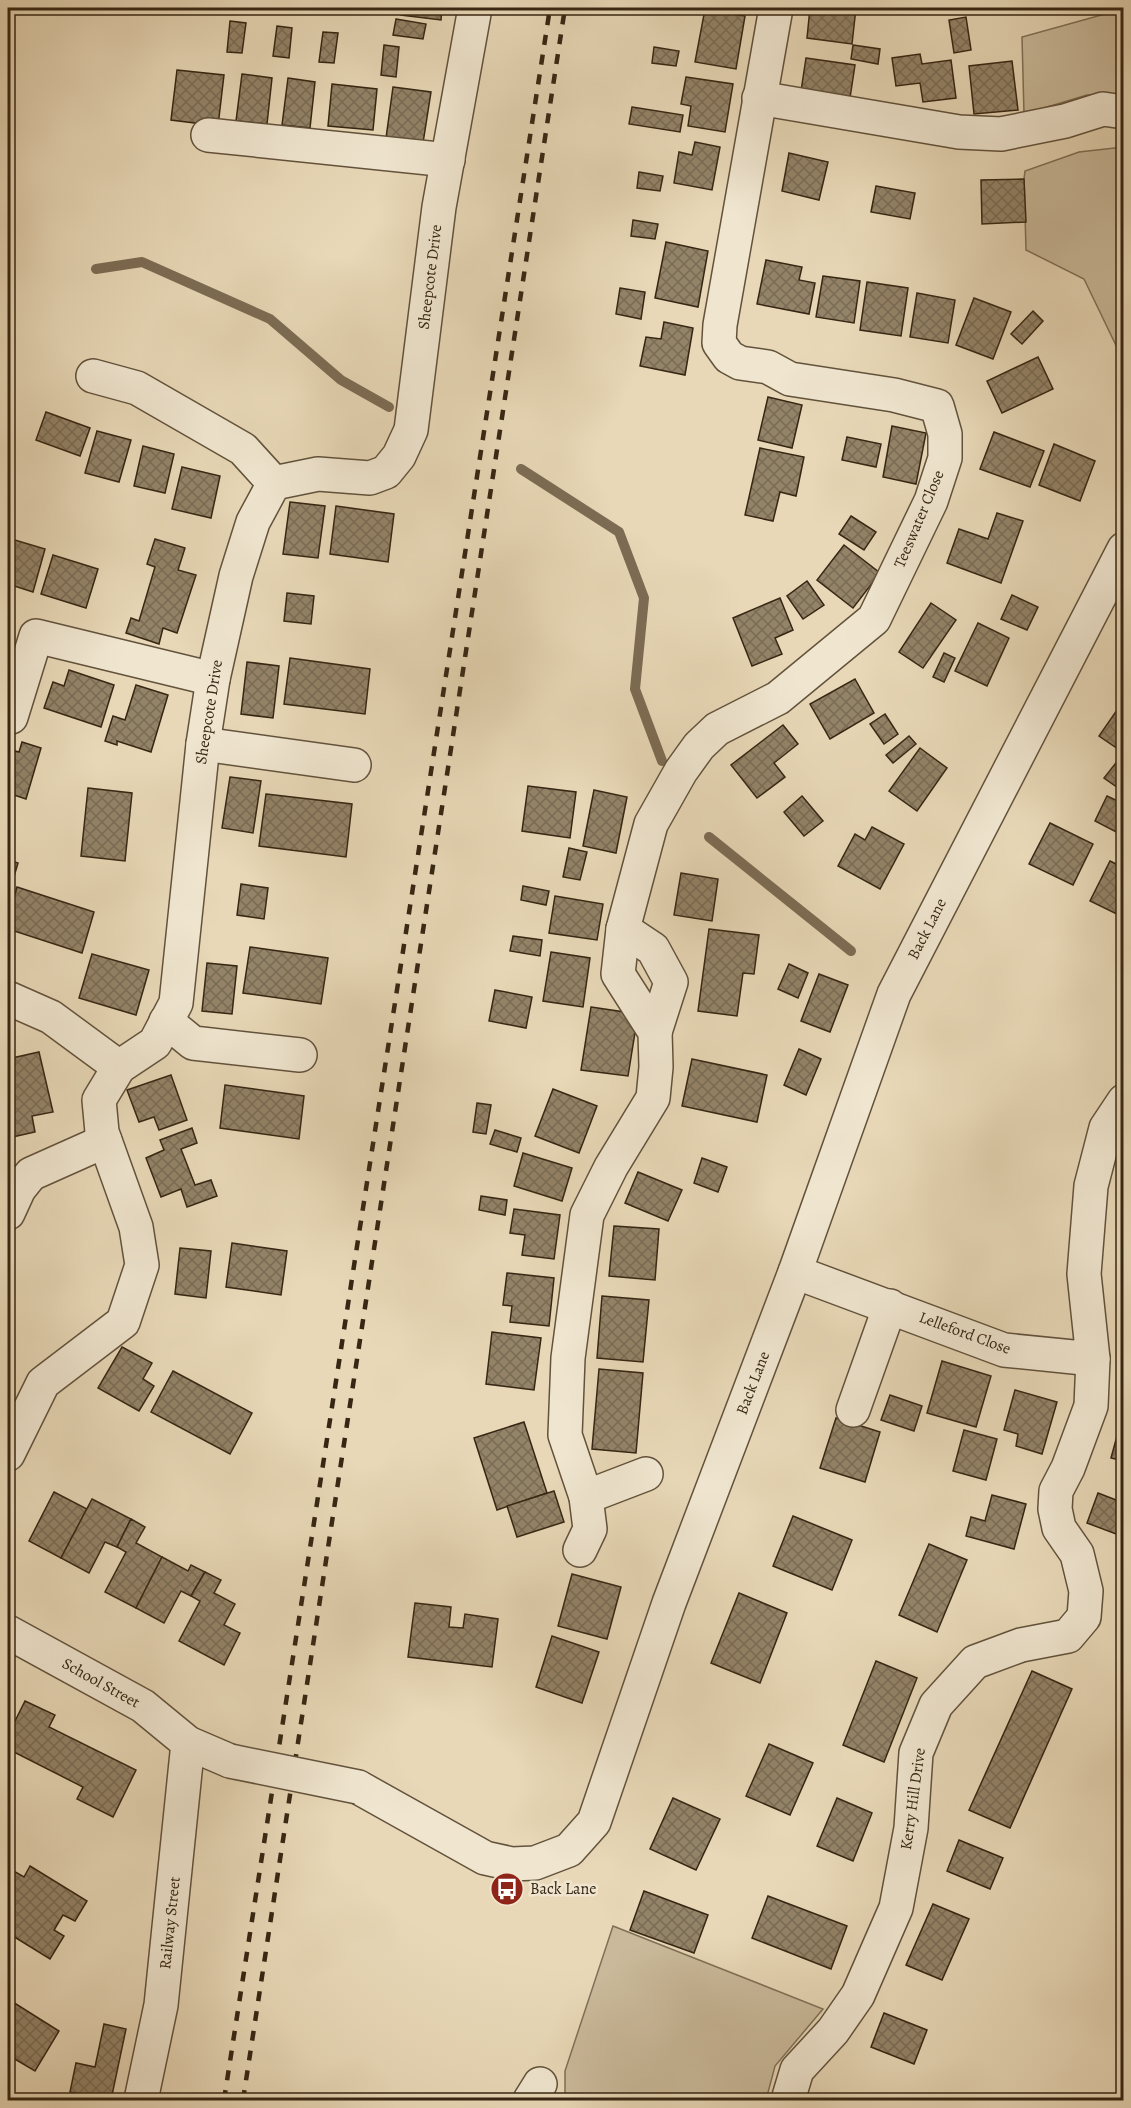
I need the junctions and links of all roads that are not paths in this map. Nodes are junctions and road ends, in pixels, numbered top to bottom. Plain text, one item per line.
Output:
1 (476, 8) edge
2 (776, 8) edge
3 (759, 98) junction
4 (1124, 112) edge
5 (208, 135) dead end
6 (448, 160) junction
7 (93, 376) dead end
8 (274, 483) junction
9 (1124, 549) edge
10 (213, 679) junction
11 (11, 717) dead end
12 (203, 744) junction
13 (354, 765) dead end
14 (8, 998) edge
15 (166, 1021) junction
16 (300, 1055) dead end
17 (119, 1067) junction
18 (1124, 1101) edge
19 (105, 1142) junction
20 (8, 1213) edge
21 (795, 1272) junction
22 (890, 1306) junction
23 (1093, 1359) junction
24 (853, 1410) dead end
25 (8, 1454) edge
26 (645, 1474) dead end
27 (586, 1497) junction
28 (580, 1550) dead end
29 (8, 1632) edge
30 (188, 1743) junction
31 (141, 2100) edge
32 (788, 2100) edge

1 - 6 street, Sheepcote Drive
2 - 3 street, Teeswater Close
3 - 4 street
3 - 27 street, Teeswater Close
5 - 6 street
6 - 8 street, Sheepcote Drive
7 - 8 street
8 - 10 street, Sheepcote Drive
9 - 21 street, Back Lane
10 - 11 street
10 - 12 street, Sheepcote Drive
12 - 13 street
12 - 15 street, Sheepcote Drive
14 - 17 street
15 - 16 street
15 - 17 street, Sheepcote Drive
17 - 19 street, Sheepcote Drive
18 - 23 street
19 - 20 street
19 - 25 street, Sheepcote Drive
21 - 22 street, Lelleford Close
21 - 30 street, Back Lane, bridge
22 - 23 street, Lelleford Close
22 - 24 street
23 - 32 street, Kerry Hill Drive
26 - 27 street
27 - 28 street
29 - 30 street, School Street
30 - 31 street, Railway Street

